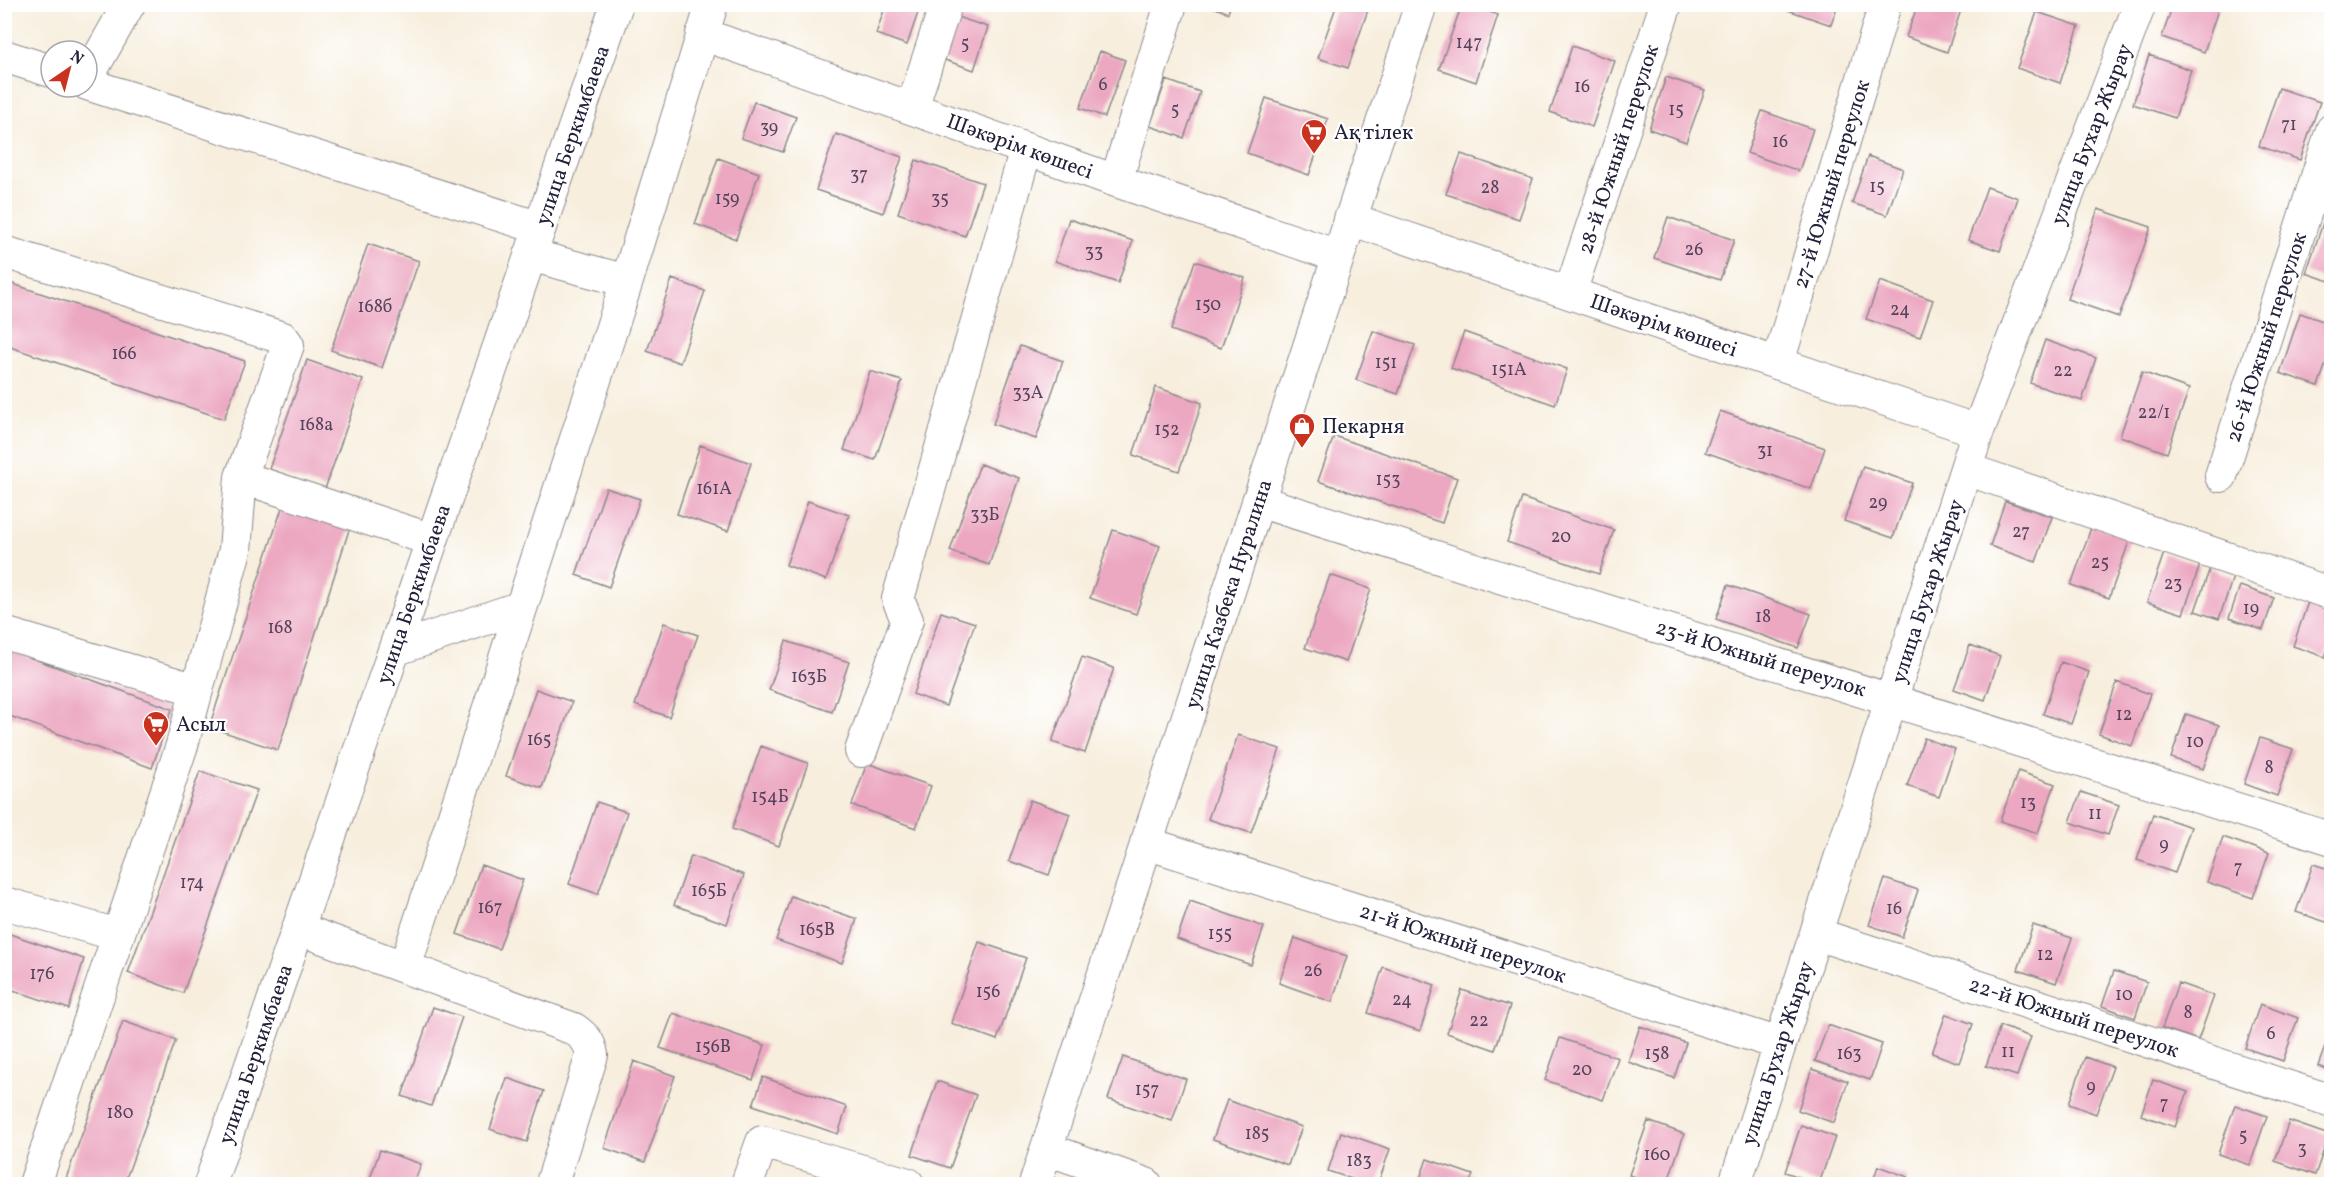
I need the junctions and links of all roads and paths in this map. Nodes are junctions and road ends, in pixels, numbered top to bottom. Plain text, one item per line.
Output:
1 (129, 4) edge
2 (617, 4) edge
3 (712, 4) edge
4 (946, 4) edge
5 (1171, 4) edge
6 (1421, 4) edge
7 (1666, 4) edge
8 (1885, 4) edge
9 (2140, 4) edge
10 (702, 34) junction
11 (4, 56) edge
12 (99, 57) edge
13 (39, 67) edge
14 (99, 88) edge
15 (912, 108) junction
16 (2331, 130) edge
17 (1026, 149) junction
18 (1116, 181) junction
19 (1350, 219) junction
20 (535, 241) junction
21 (4, 252) edge
22 (1338, 256) junction
23 (627, 281) junction
24 (1570, 293) junction
25 (1778, 363) junction
26 (1978, 430) junction
27 (1966, 469) junction
28 (2221, 476) dead end
29 (241, 477) junction
30 (1258, 501) junction
31 (432, 540) junction
32 (2331, 594) edge
33 (521, 607) junction
34 (4, 633) edge
35 (394, 650) junction
36 (197, 690) junction
37 (1892, 699) junction
38 (861, 751) dead end
39 (2331, 839) edge
40 (1146, 843) junction
41 (4, 903) edge
42 (299, 928) junction
43 (1816, 933) junction
44 (118, 935) junction
45 (405, 968) junction
46 (1780, 1044) junction
47 (2331, 1101) edge
48 (1047, 1149) junction
49 (553, 1180) dead end
50 (35, 1185) edge
51 (210, 1185) edge
52 (747, 1185) edge
53 (908, 1185) edge
54 (1035, 1185) edge
55 (1146, 1185) edge
56 (1735, 1185) edge

1 - 12 street
2 - 20 street, улица Беркимбаева
3 - 10 street
4 - 15 street
5 - 18 street
6 - 19 street, улица Казбека Нуралина
7 - 24 street, 28-й Южный переулок
8 - 25 street, 27-й Южный переулок
9 - 26 street, улица Бухар Жырау
10 - 15 street, Шәкәрім көшесі
10 - 23 street
11 - 13 street
14 - 20 street
15 - 17 street, Шәкәрім көшесі
16 - 28 street, 26-й Южный переулок
17 - 18 street, Шәкәрім көшесі
17 - 38 street
18 - 22 street, Шәкәрім көшесі
19 - 22 street, улица Казбека Нуралина
19 - 24 street, Шәкәрім көшесі
20 - 23 street
20 - 31 street, улица Беркимбаева
21 - 29 street
22 - 30 street, улица Казбека Нуралина
23 - 33 street
24 - 25 street, Шәкәрім көшесі
25 - 26 street, Шәкәрім көшесі
26 - 27 street, улица Бухар Жырау
27 - 32 street
27 - 37 street, улица Бухар Жырау
29 - 31 street
29 - 36 street
30 - 37 street, 23-й Южный переулок
30 - 40 street, улица Казбека Нуралина
31 - 35 street, улица Беркимбаева
33 - 35 street
33 - 45 street
34 - 36 street
35 - 42 street, улица Беркимбаева
36 - 44 street
37 - 39 street, 23-й Южный переулок
37 - 43 street, улица Бухар Жырау
40 - 46 street, 21-й Южный переулок
40 - 48 street, улица Казбека Нуралина
41 - 44 street
42 - 45 street
42 - 51 street, улица Беркимбаева
43 - 46 street, улица Бухар Жырау
43 - 47 street, 22-й Южный переулок
44 - 50 street
45 - 49 street
46 - 56 street, улица Бухар Жырау
48 - 54 street, улица Казбека Нуралина
48 - 55 street
52 - 53 street

